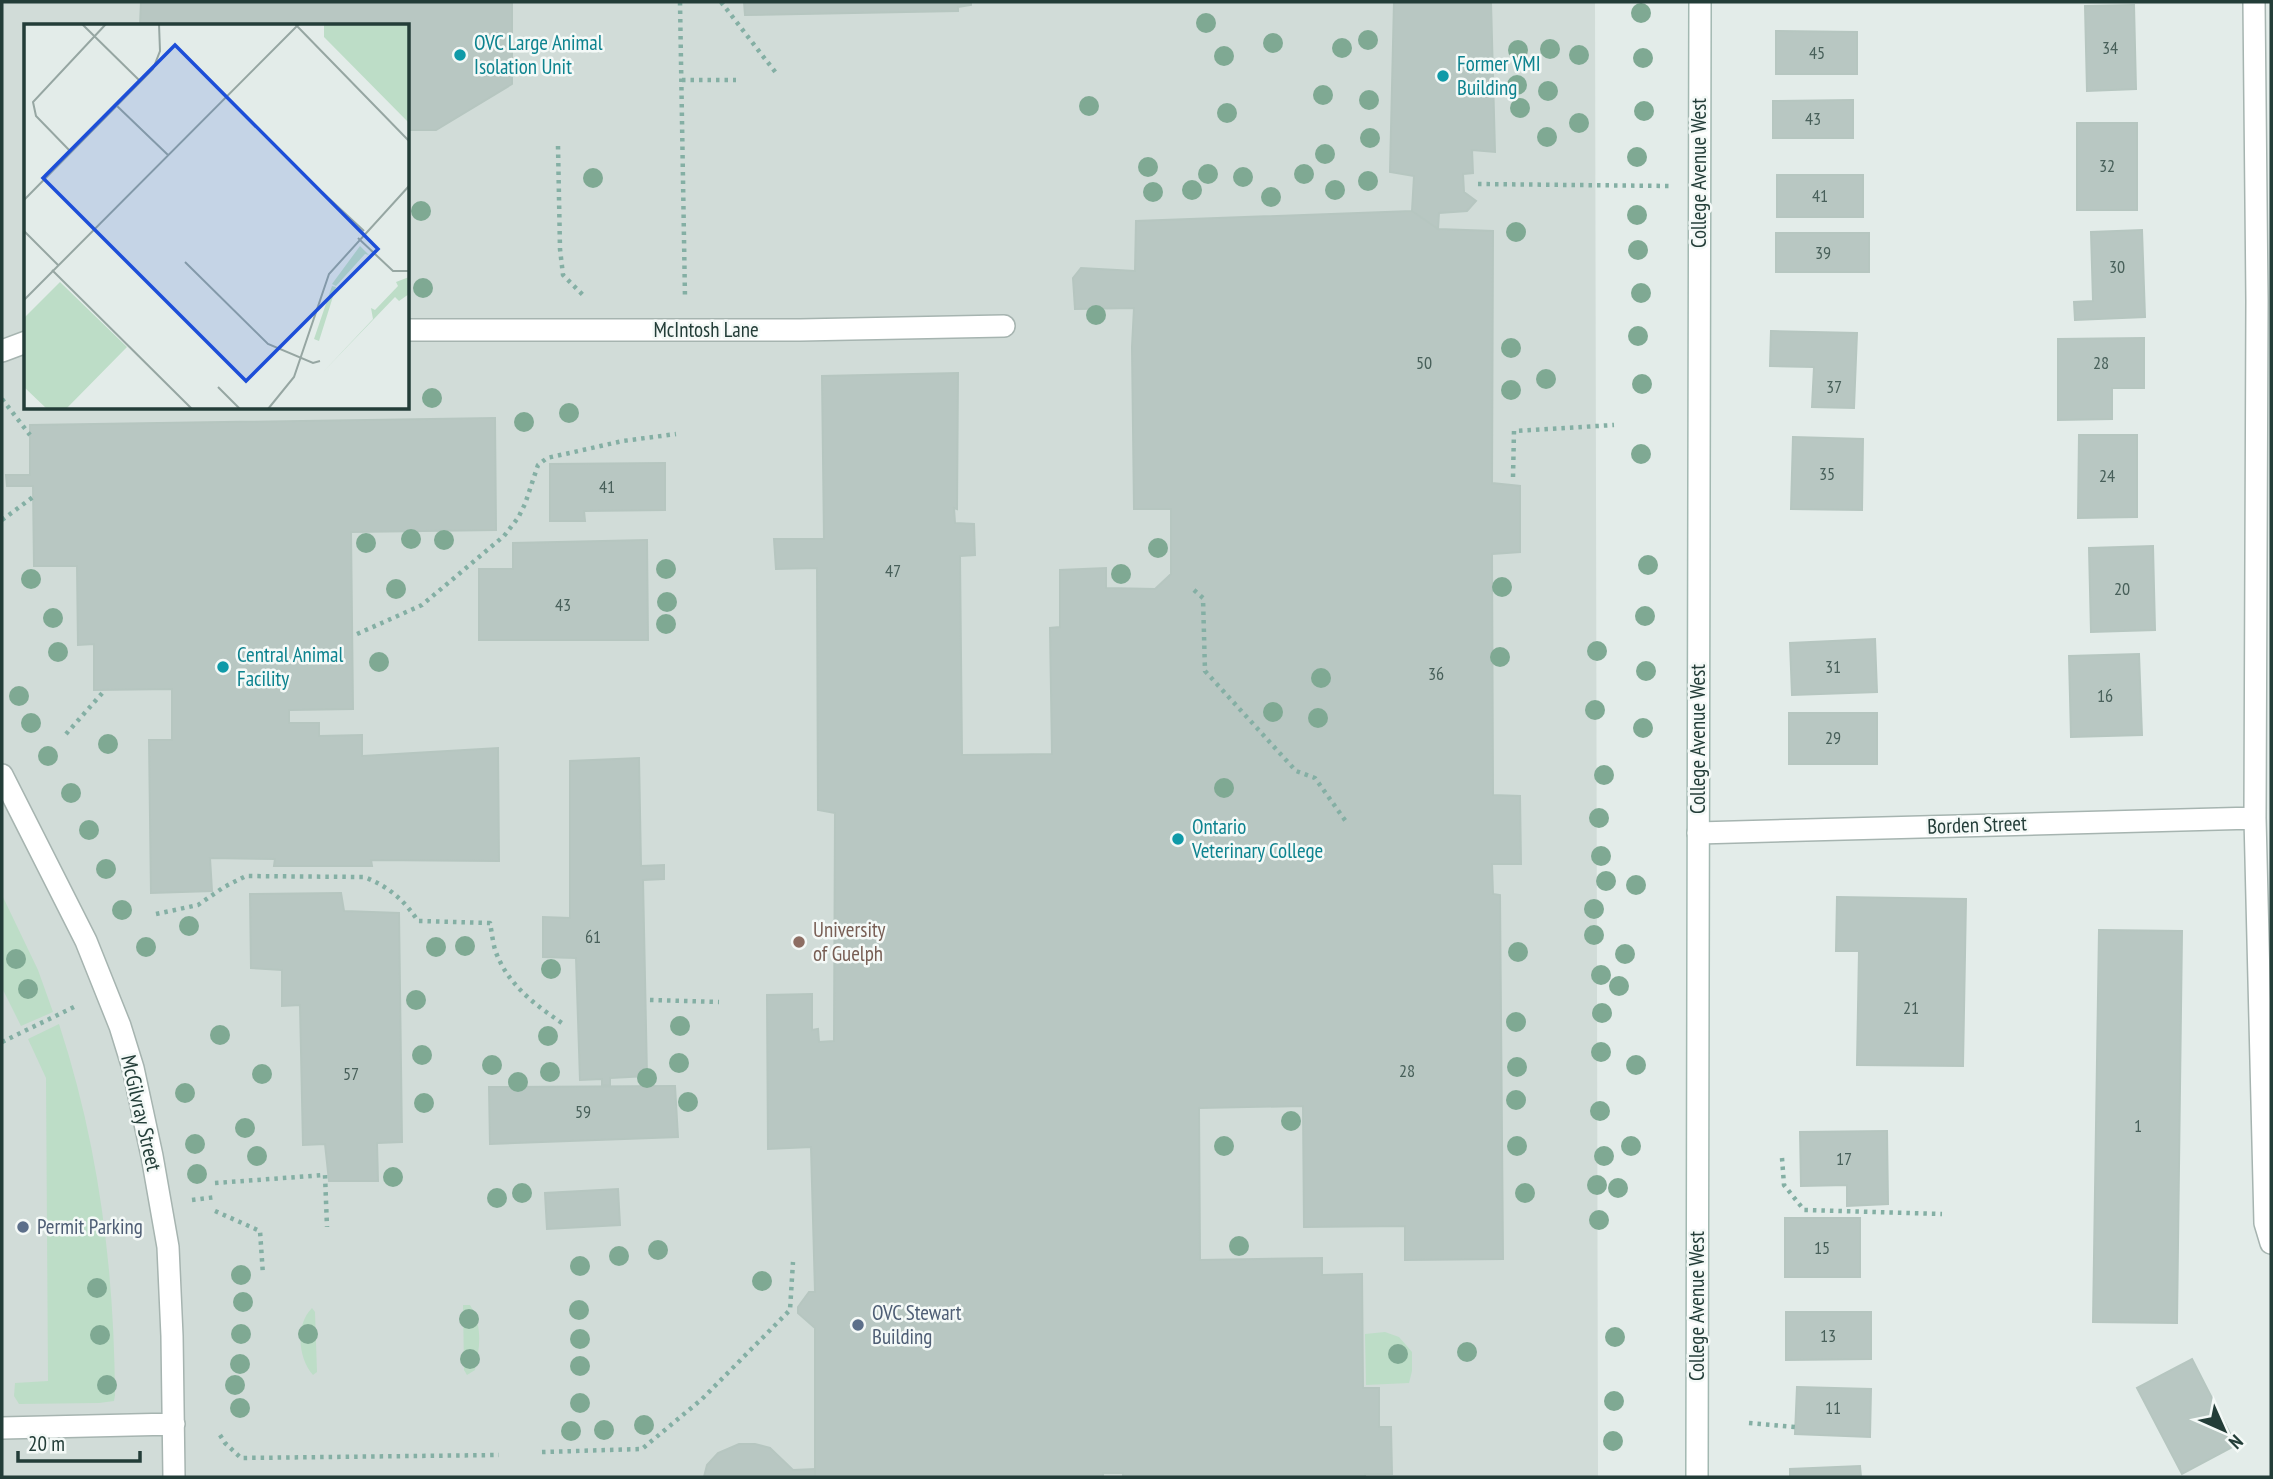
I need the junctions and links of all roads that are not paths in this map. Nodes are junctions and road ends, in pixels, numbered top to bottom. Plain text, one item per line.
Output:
1 (1700, 2) edge
2 (2254, 2) edge
3 (2264, 302) edge
4 (1004, 326) dead end
5 (410, 330) edge
6 (24, 343) edge
7 (2, 351) edge
8 (2, 775) edge
9 (2255, 818) junction
10 (1698, 832) junction
11 (2267, 1086) edge
12 (2271, 1242) edge
13 (174, 1424) junction
14 (2, 1428) edge
15 (174, 1477) edge
16 (1697, 1477) edge

1 - 10 street, College Avenue West
2 - 3 street
3 - 9 street
4 - 5 street, McIntosh Lane
6 - 7 street
8 - 13 street, McGilvray Street
9 - 10 street, Borden Street
9 - 11 street
10 - 16 street, College Avenue West
11 - 12 street
13 - 14 street
13 - 15 street, McGilvray Street

